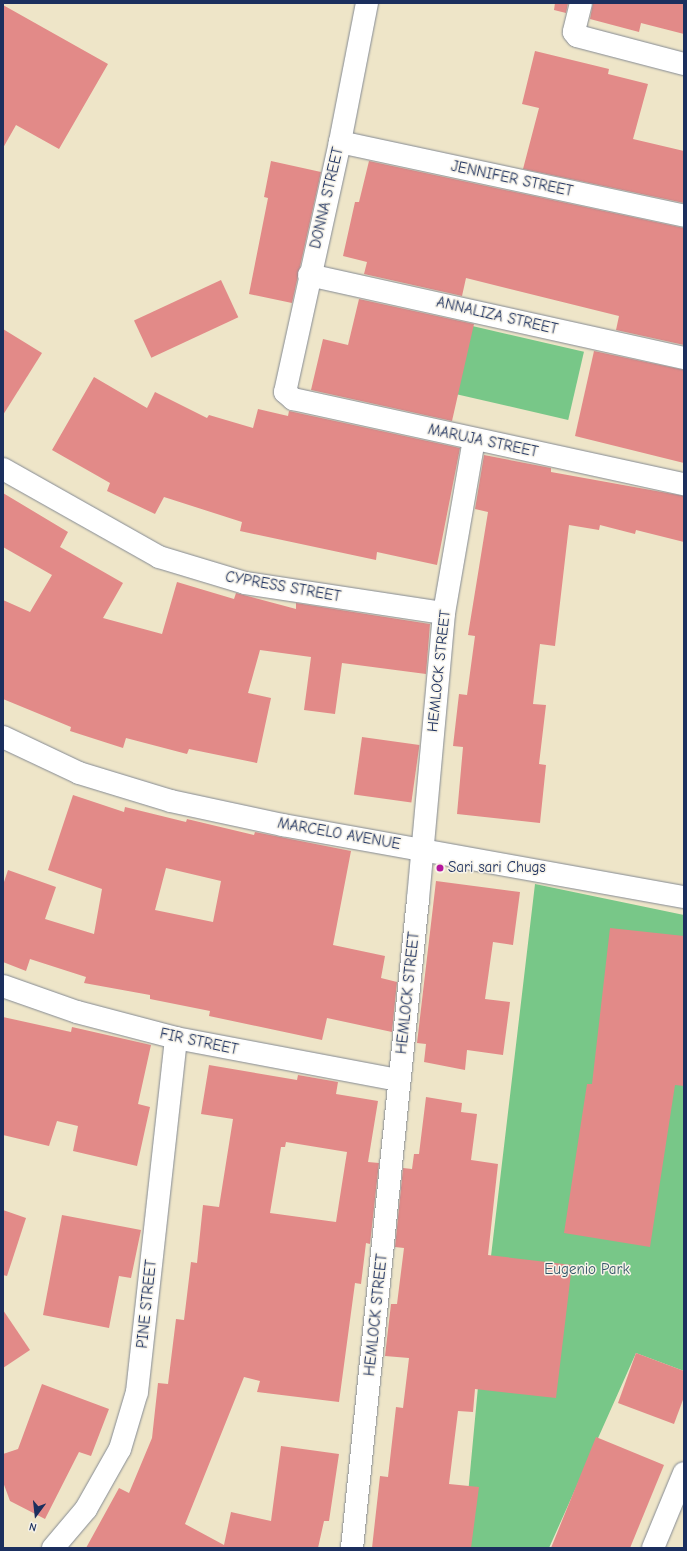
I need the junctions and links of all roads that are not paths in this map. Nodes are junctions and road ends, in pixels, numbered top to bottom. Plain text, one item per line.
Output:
1 (367, 3) edge
2 (581, 3) edge
3 (684, 64) edge
4 (340, 142) junction
5 (684, 216) edge
6 (309, 275) junction
7 (684, 358) edge
8 (285, 392) joint
9 (474, 440) junction
10 (3, 469) edge
11 (684, 484) edge
12 (444, 613) junction
13 (3, 737) edge
14 (422, 848) junction
15 (684, 897) edge
16 (3, 986) edge
17 (176, 1038) junction
18 (400, 1080) junction
19 (684, 1472) edge
20 (53, 1548) edge
21 (352, 1548) edge
22 (653, 1548) edge

1 - 4 street, DONNA STREET
2 - 3 street
4 - 5 street, JENNIFER STREET
4 - 6 street, DONNA STREET
6 - 7 street, ANNALIZA STREET
6 - 8 street, DONNA STREET
8 - 9 street, MARUJA STREET
9 - 11 street, MARUJA STREET
9 - 12 street, HEMLOCK STREET
10 - 12 street, CYPRESS STREET
12 - 14 street, HEMLOCK STREET
13 - 14 street, MARCELO AVENUE
14 - 15 street, MARCELO AVENUE
14 - 18 street, HEMLOCK STREET
16 - 17 street, FIR STREET
17 - 18 street, FIR STREET
17 - 20 street, PINE STREET
18 - 21 street, HEMLOCK STREET
19 - 22 street

